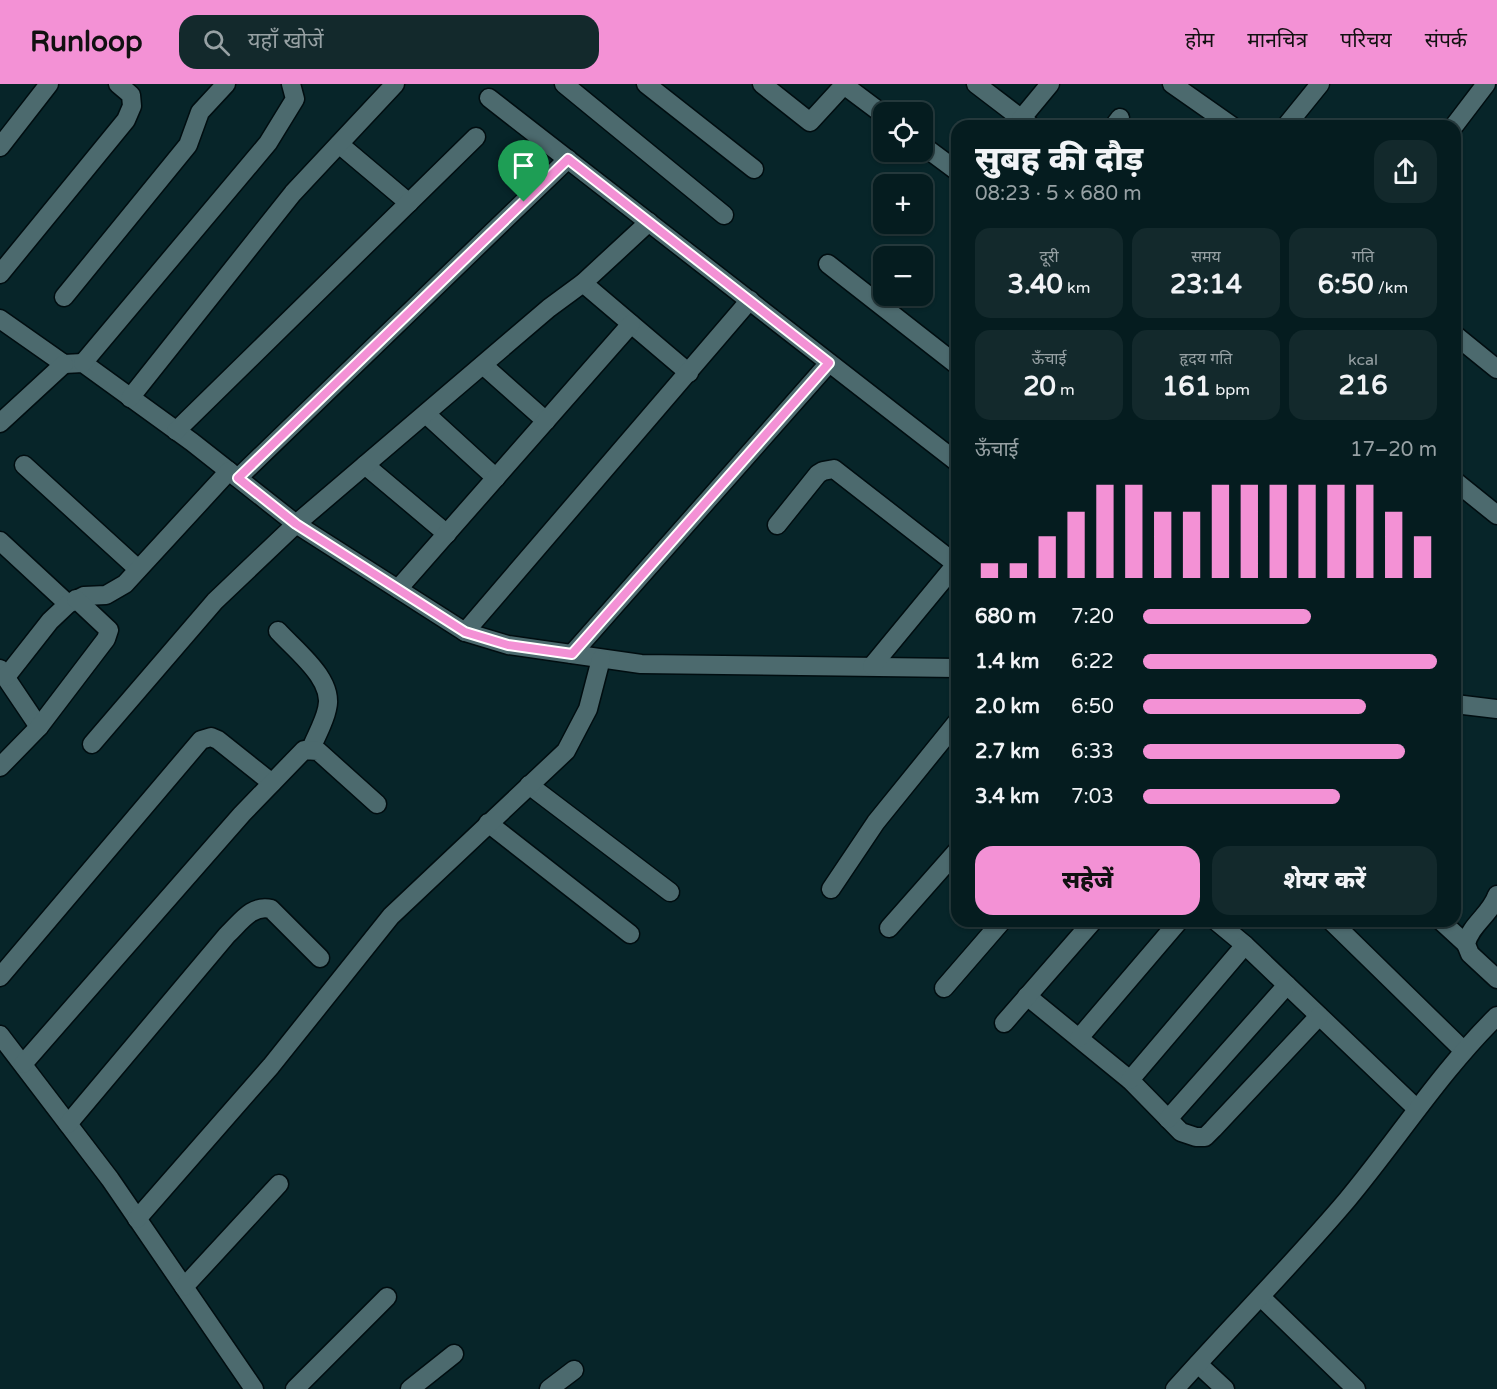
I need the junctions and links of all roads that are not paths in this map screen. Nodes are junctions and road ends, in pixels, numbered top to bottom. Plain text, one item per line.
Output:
1 (49, 84) edge
2 (226, 84) edge
3 (291, 84) edge
4 (395, 84) edge
5 (564, 84) edge
6 (646, 84) edge
7 (762, 84) edge
8 (976, 84) edge
9 (1050, 84) edge
10 (1172, 84) edge
11 (1320, 84) edge
12 (1486, 84) edge
13 (844, 85) edge
14 (131, 88) edge
15 (489, 98) dead end
16 (873, 107) edge
17 (1023, 120) edge
18 (1027, 120) edge
19 (1223, 120) edge
20 (1291, 120) edge
21 (1459, 120) edge
22 (476, 137) dead end
23 (339, 144) junction
24 (0, 147) edge
25 (933, 153) edge
26 (568, 159) junction
27 (951, 167) edge
28 (754, 169) dead end
29 (409, 203) junction
30 (724, 215) dead end
31 (649, 222) junction
32 (828, 264) dead end
33 (0, 274) edge
34 (583, 283) junction
35 (64, 297) dead end
36 (750, 300) junction
37 (0, 320) edge
38 (631, 324) junction
39 (1461, 340) edge
40 (951, 354) edge
41 (83, 363) junction
42 (829, 363) junction
43 (64, 364) junction
44 (483, 365) junction
45 (1497, 369) edge
46 (689, 373) junction
47 (130, 398) junction
48 (426, 414) junction
49 (546, 421) junction
50 (0, 423) edge
51 (176, 431) junction
52 (951, 457) edge
53 (24, 465) dead end
54 (365, 465) junction
55 (233, 474) junction
56 (496, 478) junction
57 (1461, 486) edge
58 (1497, 515) edge
59 (296, 524) junction
60 (777, 525) dead end
61 (447, 534) junction
62 (0, 541) edge
63 (951, 559) edge
64 (138, 569) junction
65 (951, 571) edge
66 (398, 589) junction
67 (72, 602) junction
68 (279, 632) dead end
69 (465, 632) junction
70 (572, 654) junction
71 (601, 658) junction
72 (872, 666) junction
73 (951, 668) edge
74 (3, 673) edge
75 (1461, 704) edge
76 (1495, 707) edge
77 (39, 727) junction
78 (951, 729) edge
79 (92, 744) dead end
80 (311, 749) junction
81 (0, 767) edge
82 (272, 783) junction
83 (530, 785) junction
84 (377, 804) dead end
85 (488, 823) junction
86 (951, 858) edge
87 (831, 889) dead end
88 (670, 892) dead end
89 (1497, 895) edge
90 (997, 927) edge
91 (1088, 927) edge
92 (1174, 927) edge
93 (1223, 927) edge
94 (1337, 927) edge
95 (1448, 927) edge
96 (889, 928) dead end
97 (630, 934) dead end
98 (1466, 944) junction
99 (1245, 945) junction
100 (320, 958) dead end
101 (0, 977) edge
102 (1497, 979) edge
103 (1287, 985) junction
104 (944, 988) dead end
105 (1028, 996) junction
106 (1319, 1016) junction
107 (1497, 1016) edge
108 (1004, 1023) dead end
109 (0, 1035) edge
110 (1079, 1038) junction
111 (1463, 1050) junction
112 (22, 1064) junction
113 (1130, 1080) junction
114 (1416, 1108) junction
115 (1168, 1119) junction
116 (68, 1124) junction
117 (279, 1184) dead end
118 (137, 1219) junction
119 (184, 1287) junction
120 (387, 1297) dead end
121 (1261, 1297) junction
122 (454, 1354) dead end
123 (1198, 1364) junction
124 (574, 1370) dead end
125 (254, 1389) edge
126 (295, 1389) edge
127 (410, 1389) edge
128 (549, 1389) edge
129 (1175, 1389) edge
130 (1225, 1389) edge
131 (1356, 1389) edge

1 - 24 street
2 - 35 street
3 - 41 street
4 - 23 street
5 - 30 street
6 - 28 street
7 - 13 street
8 - 17 street
9 - 18 street
10 - 19 street
11 - 20 street
12 - 21 street
13 - 16 street
14 - 33 street
15 - 26 street
22 - 29 street
23 - 29 street
23 - 47 street
25 - 27 street
26 - 31 street
26 - 55 street
29 - 51 street
31 - 34 street
31 - 36 street
32 - 40 street
34 - 38 street
34 - 44 street
36 - 42 street
36 - 46 street
37 - 43 street
38 - 46 street
38 - 49 street
39 - 45 street
41 - 43 street
41 - 47 street
42 - 52 street
42 - 70 street
43 - 50 street
44 - 48 street
44 - 49 street
46 - 69 street
47 - 51 street
48 - 54 street
48 - 56 street
49 - 56 street
51 - 55 street
53 - 64 street
54 - 59 street
54 - 61 street
55 - 59 street
55 - 64 street
56 - 61 street
57 - 58 street
59 - 66 street
59 - 79 street
60 - 63 street
61 - 66 street
62 - 67 street
64 - 67 street
65 - 72 street
66 - 69 street
67 - 74 street
67 - 77 street
68 - 80 street
69 - 70 street
70 - 71 street
71 - 72 street
71 - 83 street
72 - 73 street
74 - 77 street
75 - 76 street
77 - 81 street
78 - 87 street
80 - 82 street
80 - 84 street
82 - 101 street
82 - 112 street
83 - 85 street
83 - 88 street
85 - 97 street
85 - 118 street
86 - 96 street
89 - 98 street
90 - 104 street
91 - 105 street
92 - 110 street
93 - 99 street
94 - 111 street
95 - 98 street
98 - 102 street
99 - 103 street
99 - 113 street
100 - 116 street
103 - 106 street
103 - 115 street
105 - 108 street
105 - 110 street
106 - 114 street
106 - 115 street
107 - 111 street
109 - 112 street
110 - 113 street
111 - 114 street
112 - 116 street
113 - 115 street
114 - 121 street
116 - 118 street
117 - 119 street
118 - 119 street
119 - 125 street
120 - 126 street
121 - 123 street
121 - 131 street
122 - 127 street
123 - 129 street
123 - 130 street
124 - 128 street

